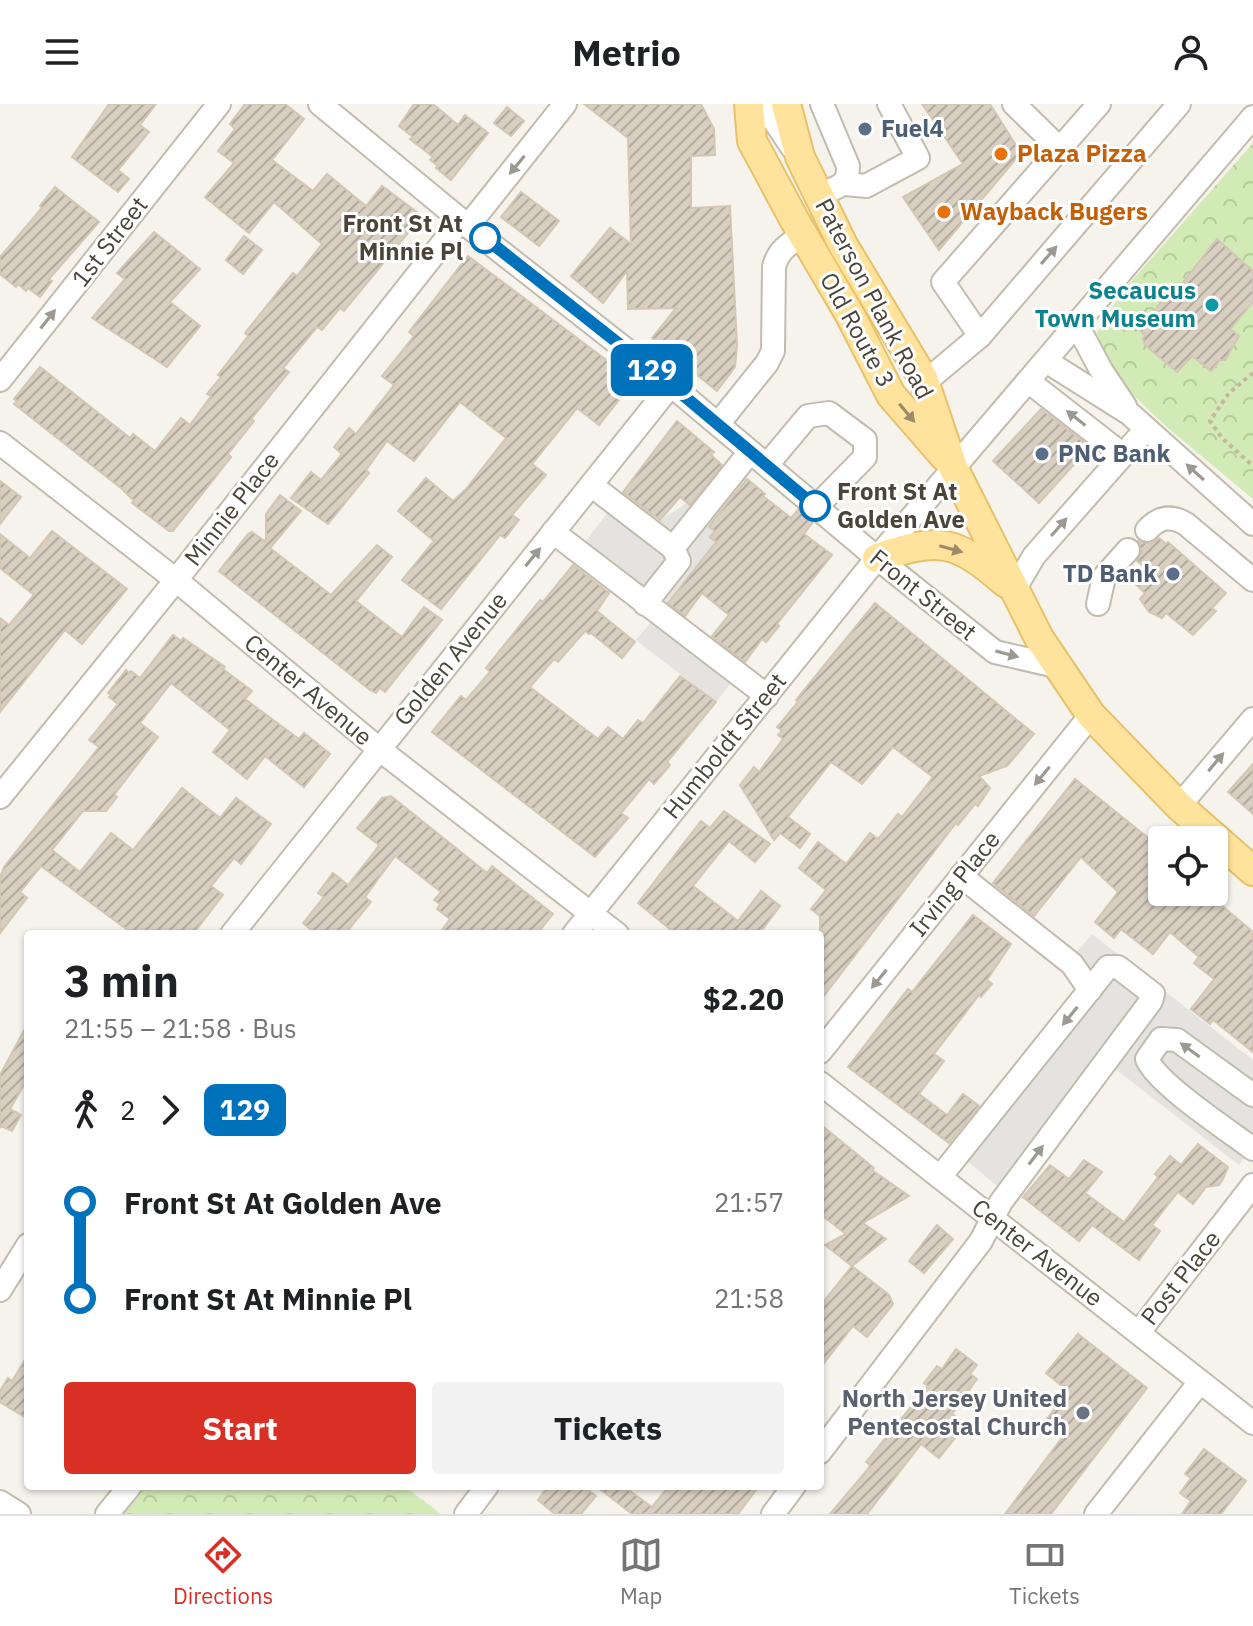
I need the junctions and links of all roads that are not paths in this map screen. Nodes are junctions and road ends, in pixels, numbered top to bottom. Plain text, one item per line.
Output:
1 (219, 104) edge
2 (320, 104) edge
3 (565, 104) edge
4 (733, 104) edge
5 (749, 104) edge
6 (763, 104) edge
7 (786, 104) edge
8 (822, 104) edge
9 (889, 104) edge
10 (1014, 104) edge
11 (1099, 104) edge
12 (1179, 104) edge
13 (1253, 117) edge
14 (752, 141) junction
15 (1060, 149) junction
16 (800, 157) junction
17 (845, 184) junction
18 (818, 195) junction
19 (465, 223) junction
20 (803, 235) junction
21 (843, 245) junction
22 (1077, 325) junction
23 (980, 336) junction
24 (1046, 361) junction
25 (0, 380) edge
26 (1028, 381) junction
27 (924, 383) junction
28 (671, 385) junction
29 (1138, 421) junction
30 (718, 424) junction
31 (0, 443) edge
32 (1123, 455) junction
33 (758, 458) junction
34 (953, 467) junction
35 (591, 485) junction
36 (816, 507) junction
37 (1253, 524) edge
38 (1147, 530) dead end
39 (553, 532) junction
40 (673, 548) junction
41 (1128, 550) dead end
42 (877, 558) junction
43 (176, 580) junction
44 (1253, 580) edge
45 (1014, 590) junction
46 (645, 604) junction
47 (1098, 604) dead end
48 (1056, 666) junction
49 (767, 696) junction
50 (1091, 715) junction
51 (1253, 719) edge
52 (379, 749) junction
53 (0, 797) edge
54 (1179, 806) junction
55 (1253, 871) edge
56 (961, 876) junction
57 (590, 914) junction
58 (235, 930) edge
59 (577, 930) edge
60 (612, 930) edge
61 (1090, 990) junction
62 (824, 1047) edge
63 (824, 1086) edge
64 (1253, 1095) edge
65 (1253, 1149) edge
66 (940, 1177) junction
67 (1253, 1185) edge
68 (993, 1220) junction
69 (24, 1251) edge
70 (0, 1290) edge
71 (1139, 1332) junction
72 (1200, 1382) junction
73 (1253, 1423) edge
74 (824, 1447) edge
75 (127, 1490) edge
76 (484, 1490) edge
77 (791, 1490) edge
78 (0, 1502) edge
79 (19, 1514) edge
80 (107, 1514) edge
81 (466, 1514) edge
82 (773, 1514) edge
83 (1096, 1514) edge

25 -> 1 street, 1st Street
2 - 19 street, Front Street
3 -> 19 street, Minnie Place
4 - 14 street
5 - 14 main road
6 - 16 street
7 - 16 main road, Paterson Plank Road
8 - 17 street
9 - 17 street
10 - 15 street
11 - 15 street
23 -> 12 street
13 - 22 street, Humboldt Street
14 - 20 main road, Old Route 3
15 - 23 street
16 - 18 main road, Paterson Plank Road
17 - 18 street
18 - 21 main road, Paterson Plank Road
19 - 28 street, Front Street
19 - 43 street, Minnie Place
20 - 21 main road
20 - 30 street
20 -> 34 main road, Old Route 3
21 - 27 main road, Paterson Plank Road
22 - 24 street, Humboldt Street
22 - 29 street
23 - 27 street
24 - 26 street, Humboldt Street
24 - 29 street
32 -> 26 street
26 - 34 street, Humboldt Street
27 - 34 main road, Paterson Plank Road
28 - 30 street, Front Street
28 - 35 street, Golden Avenue
29 - 32 street
37 -> 29 street
30 - 33 street, Front Street
31 - 43 street, Center Avenue
45 -> 32 street
33 - 36 street, Front Street
33 - 36 street
33 - 40 street
34 - 42 street, Humboldt Street
34 - 45 main road, Paterson Plank Road
35 - 39 street, Golden Avenue
35 - 40 street
36 - 42 street, Front Street
38 - 44 street
39 - 46 street
52 -> 39 street, Golden Avenue
40 - 46 street
41 - 47 street
42 -> 45 main road
42 -> 48 street, Front Street
42 - 49 street, Humboldt Street
43 - 52 street, Center Avenue
43 - 53 street, Minnie Place
45 - 48 main road, Paterson Plank Road
46 - 49 street
48 - 50 main road, Paterson Plank Road
49 - 57 street, Humboldt Street
50 - 54 main road, Paterson Plank Road
50 -> 56 street, Irving Place
54 -> 51 street
52 - 57 street, Center Avenue
52 - 58 street, Golden Avenue
54 - 55 main road, Paterson Plank Road
56 - 61 street
56 -> 62 street, Irving Place
57 - 59 street, Humboldt Street
57 - 60 street, Center Avenue
61 -> 66 street
68 -> 61 street
63 - 66 street, Center Avenue
64 -> 65 street
66 - 68 street, Center Avenue
67 - 71 street, Post Place
68 - 71 street, Center Avenue
68 - 74 street
69 - 70 street
71 - 72 street, Center Avenue
72 - 73 street, Center Avenue
72 - 83 street
75 - 80 street
76 - 81 street
77 - 82 street
78 - 79 street

